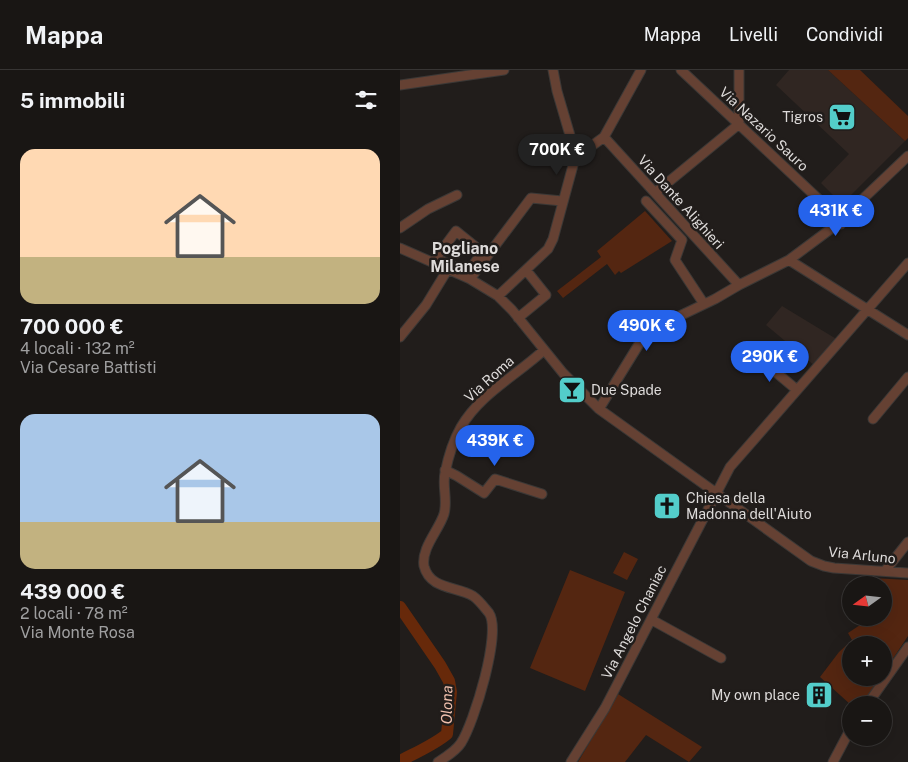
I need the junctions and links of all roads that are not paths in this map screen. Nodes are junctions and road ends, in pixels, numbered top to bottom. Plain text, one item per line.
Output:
1 (504, 70) edge
2 (553, 70) edge
3 (641, 70) edge
4 (681, 70) edge
5 (739, 70) edge
6 (400, 85) edge
7 (739, 124) junction
8 (604, 137) junction
9 (908, 156) edge
10 (575, 158) junction
11 (655, 193) junction
12 (457, 195) dead end
13 (562, 201) junction
14 (646, 201) dead end
15 (827, 211) junction
16 (844, 212) junction
17 (836, 225) junction
18 (400, 228) edge
19 (818, 239) junction
20 (400, 248) edge
21 (789, 260) junction
22 (908, 263) edge
23 (448, 269) junction
24 (526, 270) junction
25 (469, 276) junction
26 (739, 285) junction
27 (498, 296) junction
28 (704, 304) junction
29 (867, 310) junction
30 (518, 318) junction
31 (908, 335) edge
32 (400, 337) edge
33 (544, 350) junction
34 (758, 358) dead end
35 (908, 377) edge
36 (797, 390) junction
37 (599, 409) junction
38 (873, 419) dead end
39 (445, 470) junction
40 (716, 492) junction
41 (542, 494) dead end
42 (908, 542) edge
43 (885, 571) junction
44 (908, 574) edge
45 (652, 620) junction
46 (908, 647) edge
47 (721, 658) dead end
48 (873, 696) edge
49 (842, 745) edge
50 (438, 762) edge
51 (571, 762) edge
52 (833, 762) edge

1 - 6 street
2 - 10 street
3 - 8 street
4 - 7 street, Via Nazario Sauro
5 - 7 street
7 - 11 street
7 - 15 street, Via Nazario Sauro
8 - 10 street
8 - 11 street, Via Dante Alighieri
9 - 16 street
10 - 13 street
11 - 26 street, Via Dante Alighieri
12 - 18 street
13 - 24 street
13 - 25 street
14 - 28 street
15 - 16 street
15 - 17 street
15 - 19 street
16 - 17 street
17 - 19 street
19 - 21 street
20 - 23 street
21 - 26 street
21 - 29 street
22 - 29 street, Via Angelo Chaniac
23 - 25 street
23 - 32 street
24 - 27 street
24 - 30 street
25 - 25 street
25 - 27 street, Via Arluno
26 - 28 street
27 - 30 street, Via Arluno
28 - 37 street
29 - 31 street
29 - 36 street, Via Angelo Chaniac
30 - 33 street, Via Arluno
33 - 37 street, Via Arluno
33 - 39 street, Via Roma
34 - 36 street
35 - 38 street
36 - 40 street, Via Angelo Chaniac
37 - 40 street, Via Arluno
39 - 41 street
39 - 50 street, Via Roma
40 - 43 street, Via Arluno
40 - 45 street, Via Angelo Chaniac
42 - 43 street
43 - 44 street, Via Arluno
45 - 47 street
45 - 51 street, Via Angelo Chaniac
46 - 48 street
49 - 52 street

